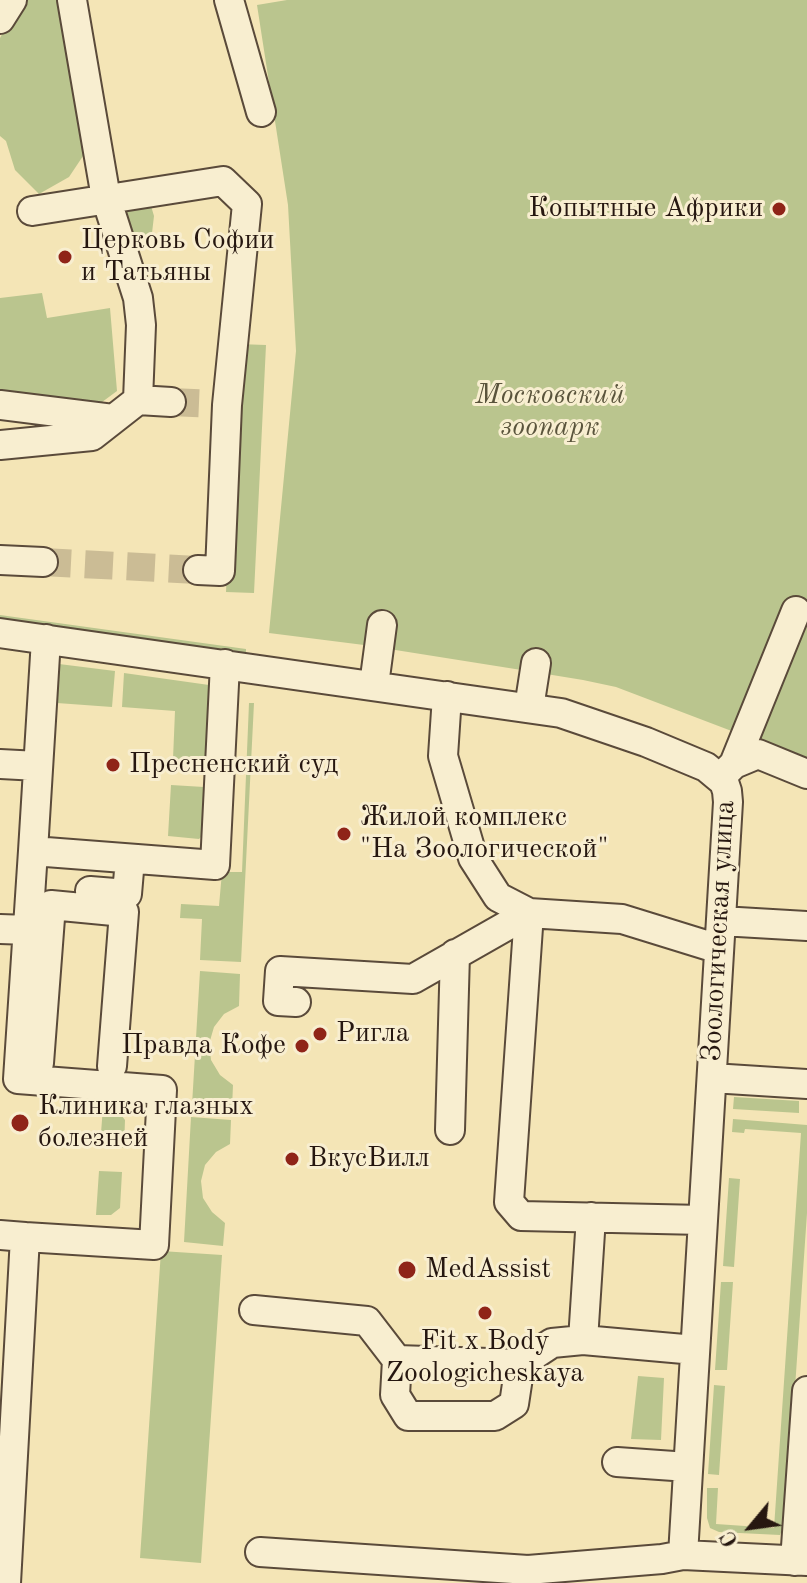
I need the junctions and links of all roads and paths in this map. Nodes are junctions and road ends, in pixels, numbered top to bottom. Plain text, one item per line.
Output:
1 (12, 0) edge
2 (72, 0) edge
3 (229, 0) edge
4 (0, 19) edge
5 (261, 112) dead end
6 (106, 198) junction
7 (32, 211) dead end
8 (138, 400) junction
9 (171, 402) tunnel mouth
10 (0, 405) edge
11 (113, 419) junction
12 (0, 445) edge
13 (0, 560) edge
14 (43, 562) tunnel mouth
15 (198, 570) tunnel mouth
16 (796, 611) dead end
17 (382, 625) dead end
18 (0, 633) edge
19 (46, 639) junction
20 (536, 663) dead end
21 (225, 664) junction
22 (374, 685) junction
23 (447, 696) junction
24 (529, 708) junction
25 (0, 764) edge
26 (38, 766) junction
27 (727, 771) junction
28 (807, 774) edge
29 (33, 851) junction
30 (130, 859) junction
31 (82, 908) junction
32 (529, 913) junction
33 (807, 926) edge
34 (14, 930) edge
35 (720, 935) junction
36 (455, 954) junction
37 (12, 984) edge
38 (296, 1002) dead end
39 (10, 1034) edge
40 (39, 1063) dead end
41 (112, 1066) dead end
42 (712, 1078) junction
43 (807, 1084) edge
44 (450, 1130) dead end
45 (591, 1217) junction
46 (703, 1220) junction
47 (12, 1236) edge
48 (254, 1310) dead end
49 (588, 1348) junction
50 (695, 1350) junction
51 (397, 1360) junction
52 (520, 1364) junction
53 (807, 1391) edge
54 (617, 1462) dead end
55 (688, 1467) junction
56 (803, 1504) edge
57 (4, 1522) edge
58 (260, 1552) dead end
59 (683, 1555) junction
60 (801, 1561) edge
61 (6, 1583) edge

1 - 4 street
2 - 6 street
3 - 5 street
6 - 7 street
6 - 8 street
6 - 15 street
8 - 9 street
8 - 11 street
10 - 11 street
11 - 12 street
13 - 14 street
16 - 27 street
17 - 22 street
18 - 19 street, Зоологическая улица
19 - 21 street, Зоологическая улица
19 - 26 street
20 - 24 street
21 - 22 street, Зоологическая улица
21 - 30 street
22 - 23 street, Зоологическая улица
23 - 24 street, Зоологическая улица
23 - 32 street
24 - 27 street, Зоологическая улица
25 - 26 street
26 - 29 street
27 - 28 street
27 - 35 street, Зоологическая улица
29 - 30 street
29 - 34 street
30 - 31 street
31 - 40 street
31 - 41 street
32 - 35 street
32 - 36 street
32 - 45 street
33 - 35 street
34 - 37 street
35 - 42 street, Зоологическая улица
36 - 38 street
36 - 44 street
37 - 39 street
39 - 47 street
42 - 43 street
42 - 46 street, Зоологическая улица
45 - 46 street
45 - 49 street
46 - 50 street, Зоологическая улица
47 - 57 street
48 - 51 street
49 - 50 street
49 - 52 street
50 - 55 street, Зоологическая улица
51 - 52 street
51 - 52 street
53 - 56 street
54 - 55 street
55 - 59 street, Зоологическая улица
56 - 60 street
57 - 61 street
58 - 59 street
59 - 60 street

